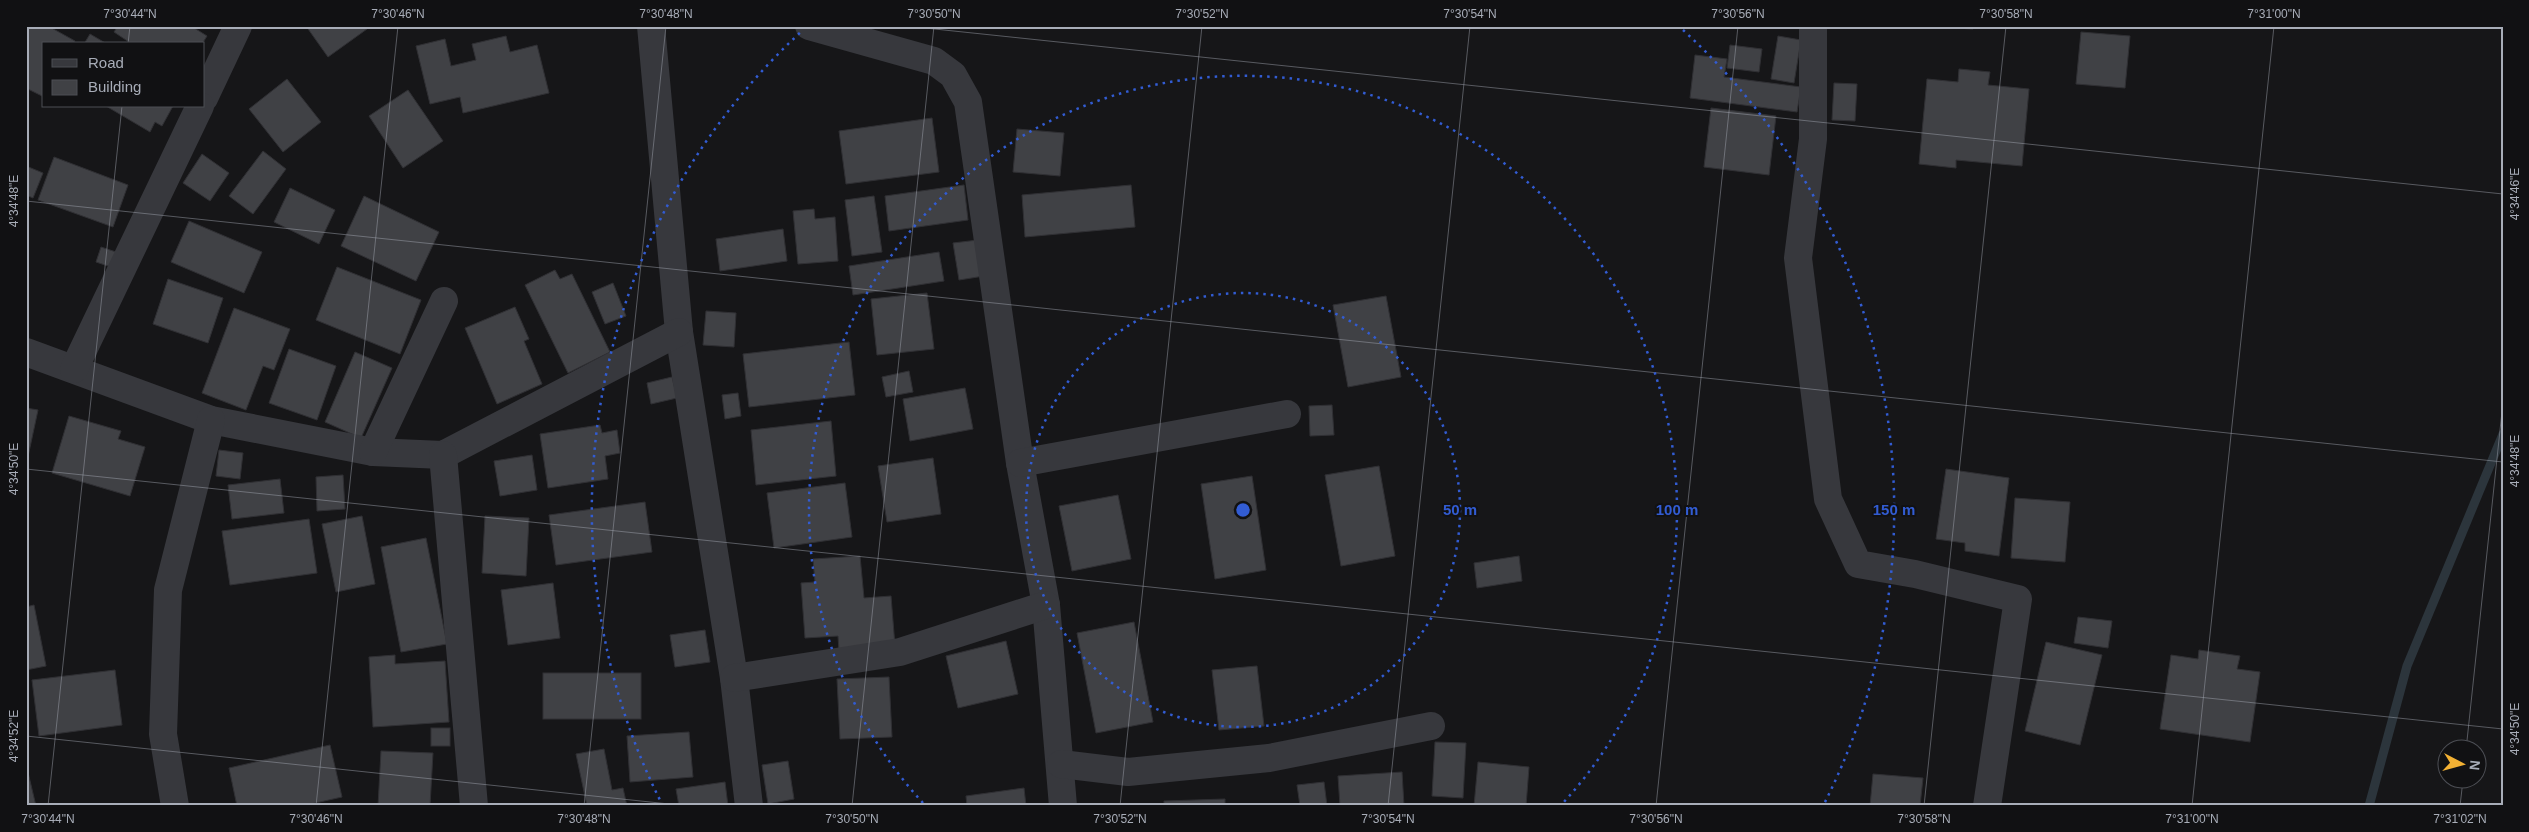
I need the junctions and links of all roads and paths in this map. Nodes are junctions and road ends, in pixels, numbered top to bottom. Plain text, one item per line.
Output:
1 (238, 26) edge
2 (651, 26) edge
3 (809, 26) edge
4 (1813, 26) edge
5 (205, 96) edge
6 (199, 108) edge
7 (444, 301) dead end
8 (679, 332) junction
9 (26, 352) edge
10 (74, 368) junction
11 (1287, 414) dead end
12 (211, 420) junction
13 (373, 452) junction
14 (444, 454) junction
15 (1020, 463) junction
16 (1046, 606) junction
17 (734, 678) junction
18 (1431, 726) dead end
19 (1061, 764) junction
20 (175, 806) edge
21 (474, 806) edge
22 (749, 806) edge
23 (1063, 806) edge
24 (1987, 806) edge

1 - 5 street
2 - 8 street
3 - 15 street
4 - 24 street
6 - 10 street
7 - 13 street
8 - 14 street
8 - 17 street
9 - 10 street
10 - 12 street
11 - 15 street
12 - 13 street
12 - 20 street
13 - 14 street
14 - 21 street
15 - 16 street
16 - 17 street
16 - 19 street
17 - 22 street
18 - 19 street
19 - 23 street

